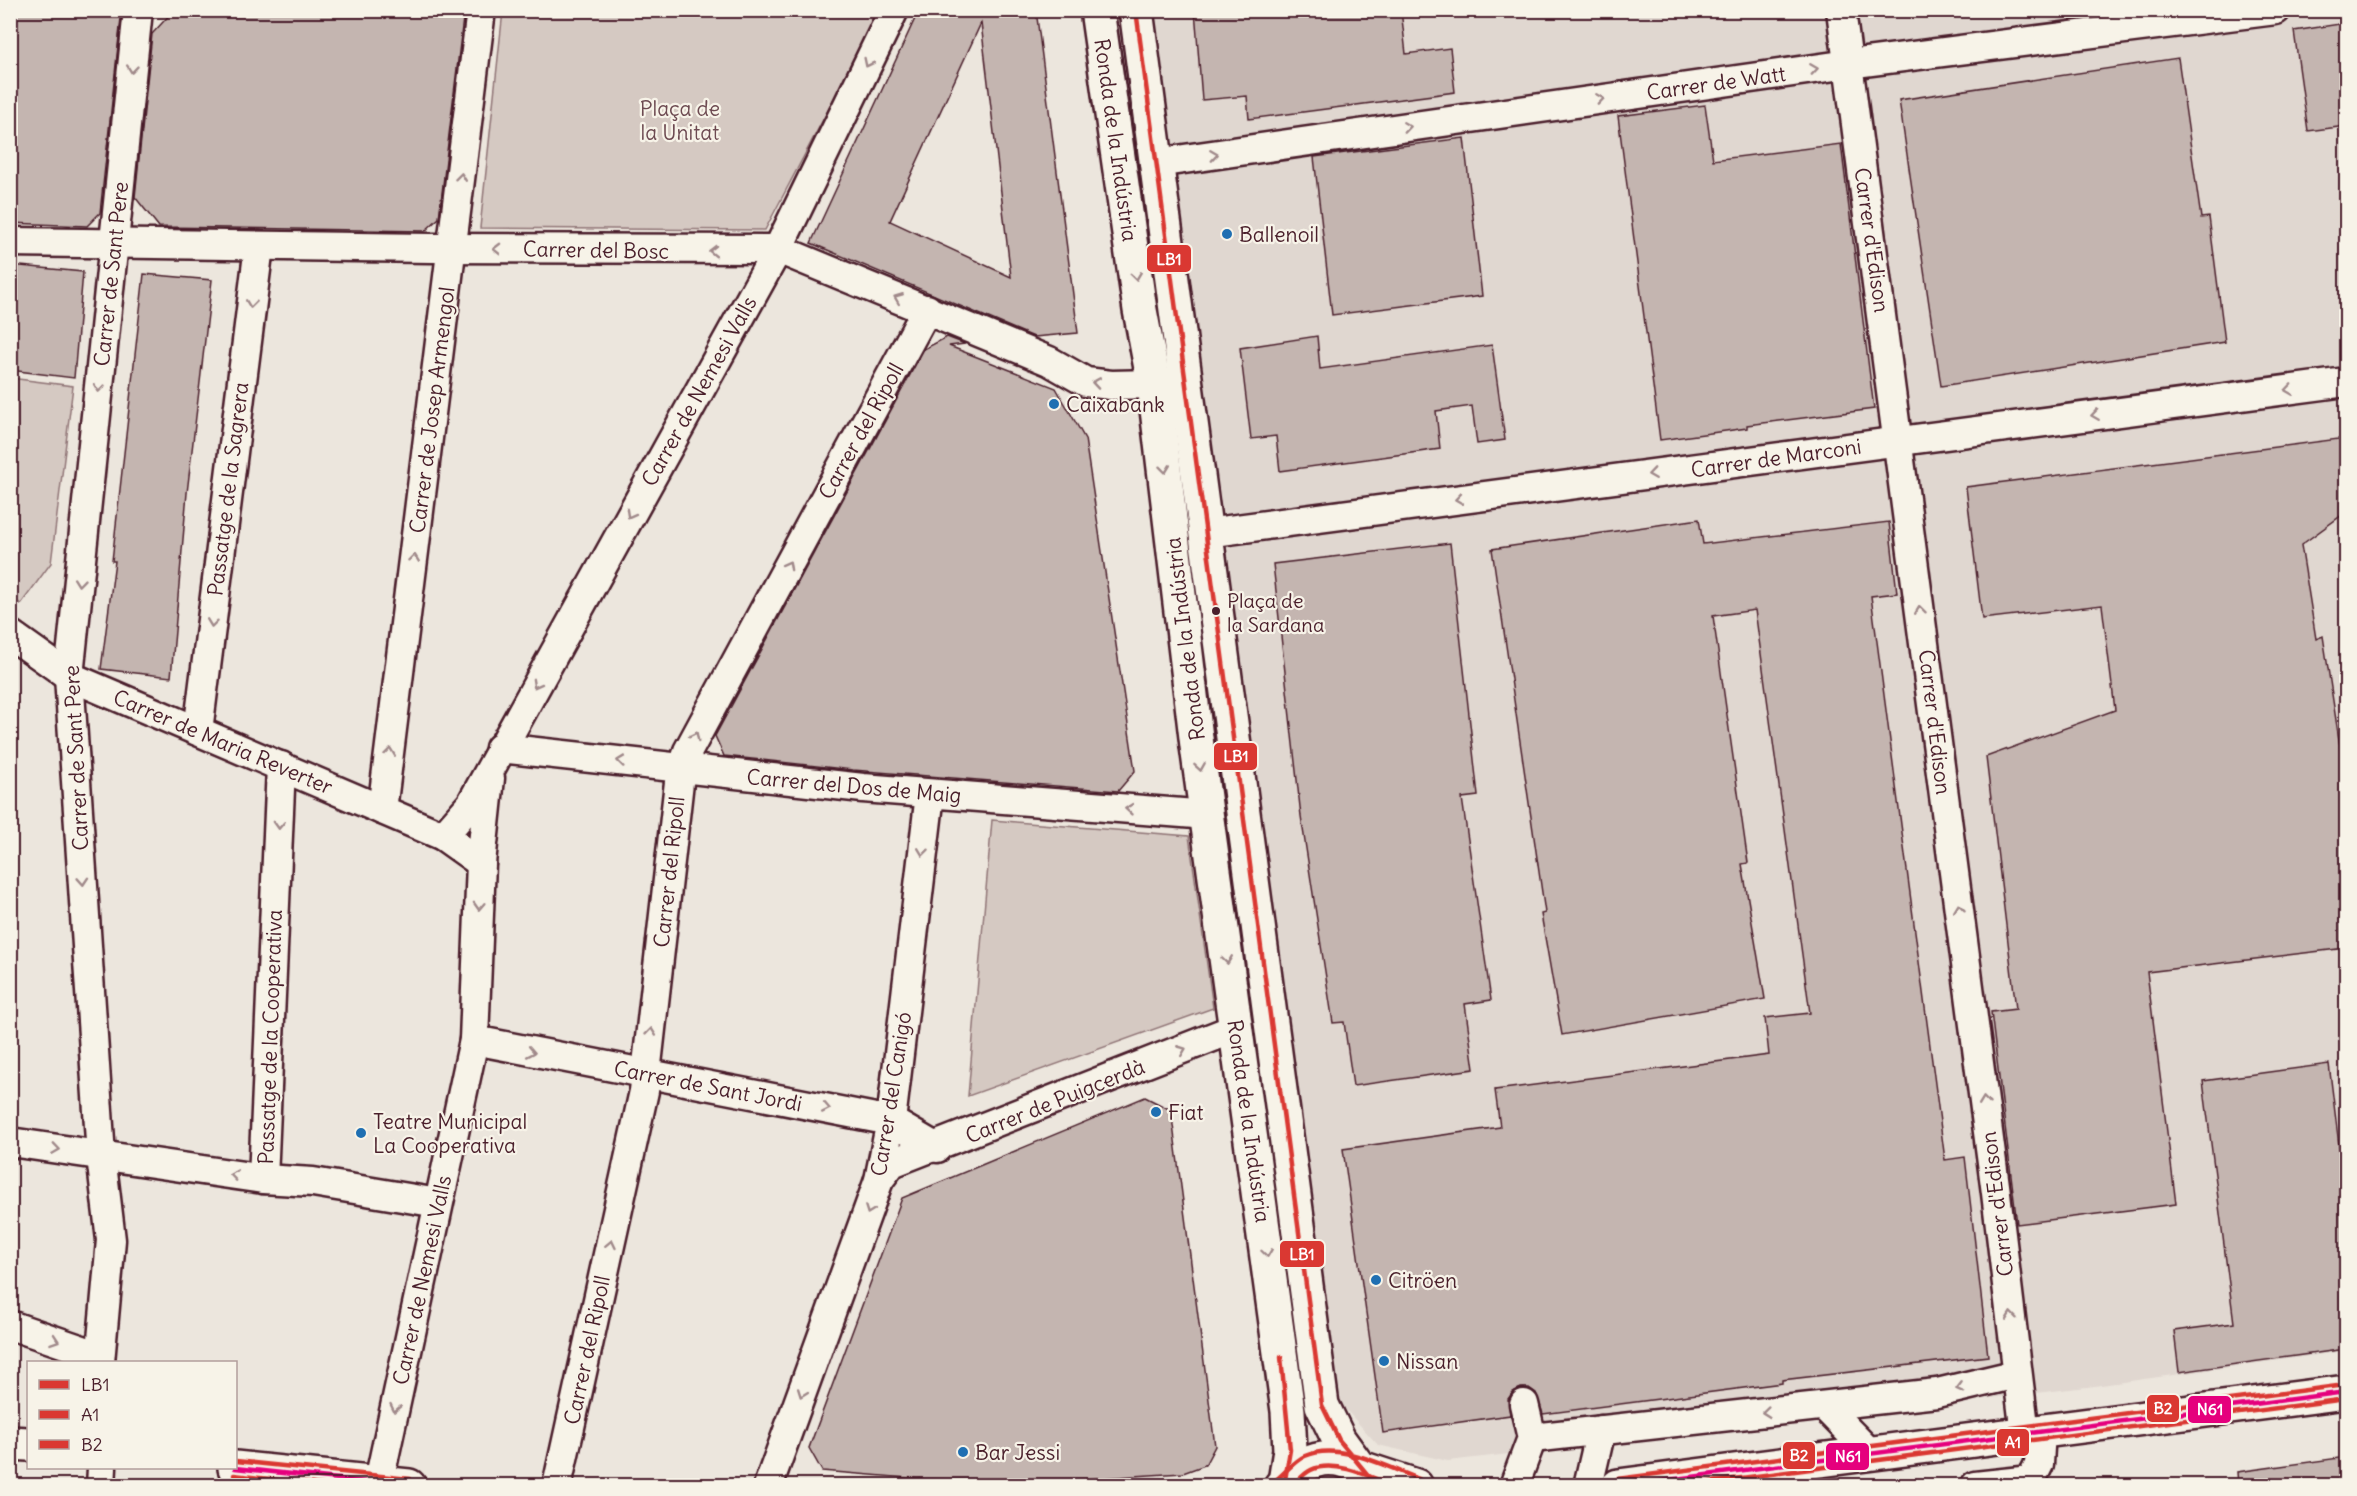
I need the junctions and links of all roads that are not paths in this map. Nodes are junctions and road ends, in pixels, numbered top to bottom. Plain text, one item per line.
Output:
1 (138, 10) edge
2 (481, 10) edge
3 (894, 10) edge
4 (1097, 10) edge
5 (1136, 10) edge
6 (1841, 10) edge
7 (2276, 10) edge
8 (1849, 64) junction
9 (1156, 163) junction
10 (10, 242) edge
11 (114, 245) junction
12 (259, 246) junction
13 (452, 248) junction
14 (778, 249) junction
15 (927, 309) junction
16 (2346, 382) edge
17 (1154, 384) junction
18 (1899, 441) junction
19 (1206, 533) junction
20 (10, 634) edge
21 (69, 676) junction
22 (198, 731) junction
23 (496, 756) junction
24 (281, 766) junction
25 (683, 769) junction
26 (930, 794) junction
27 (382, 810) junction
28 (1208, 815) junction
29 (443, 836) junction
30 (481, 863) junction
31 (1236, 1028) junction
32 (474, 1041) junction
33 (645, 1075) junction
34 (891, 1121) junction
35 (10, 1142) edge
36 (937, 1148) junction
37 (101, 1156) junction
38 (264, 1179) junction
39 (879, 1180) junction
40 (438, 1203) junction
41 (10, 1325) edge
42 (100, 1359) edge
43 (2017, 1374) junction
44 (2346, 1392) edge
45 (1524, 1404) dead end
46 (1824, 1406) junction
47 (1601, 1430) junction
48 (2033, 1432) junction
49 (1532, 1438) junction
50 (10, 1443) edge
51 (27, 1444) edge
52 (1870, 1454) junction
53 (237, 1467) edge
54 (102, 1469) edge
55 (1365, 1473) edge
56 (2031, 1483) edge
57 (389, 1484) edge
58 (1283, 1484) edge
59 (1982, 1484) edge
60 (101, 1485) edge
61 (558, 1485) edge
62 (768, 1485) edge
63 (1416, 1485) edge
64 (1514, 1485) edge
65 (1588, 1485) edge
66 (1618, 1485) edge

1 -> 11 street, Carrer de Sant Pere
13 -> 2 street, Carrer de Josep Armengol
3 -> 14 street, Carrer de Nemesi Valls
4 -> 17 street, Ronda de la Indústria
5 - 9 street, Ronda de la Indústria
6 - 8 street, Carrer d'Edison
7 - 8 street, Carrer de Watt
9 -> 8 street, Carrer de Watt
8 - 18 street, Carrer d'Edison
9 - 19 street, Ronda de la Indústria
10 - 11 street, Carrer del Bosc
11 - 12 street, Carrer del Bosc
11 -> 21 street, Carrer de Sant Pere
12 - 13 street, Carrer del Bosc
12 -> 22 street, Passatge de la Sagrera
14 -> 13 street, Carrer del Bosc
27 -> 13 street, Carrer de Josep Armengol
15 -> 14 street, Carrer del Bosc
14 -> 23 street, Carrer de Nemesi Valls
17 -> 15 street, Carrer del Bosc
25 -> 15 street, Carrer del Ripoll
16 -> 18 street, Carrer de Marconi
17 -> 28 street, Ronda de la Indústria
18 -> 19 street, Carrer de Marconi
43 -> 18 street, Carrer d'Edison
19 - 55 street, Ronda de la Indústria
20 - 21 street, Carrer de Maria Reverter
21 - 22 street, Carrer de Maria Reverter
21 -> 37 street, Carrer de Sant Pere
22 - 24 street, Carrer de Maria Reverter
25 -> 23 street, Carrer del Dos de Maig
23 - 29 street, Carrer de Nemesi Valls
23 - 30 street, Carrer de Nemesi Valls
24 - 27 street, Carrer de Maria Reverter
24 -> 38 street, Passatge de la Cooperativa
25 - 26 street, Carrer del Dos de Maig
33 -> 25 street, Carrer del Ripoll
28 -> 26 street, Carrer del Dos de Maig
26 -> 34 street, Carrer del Canigó
27 - 29 street, Carrer de Maria Reverter
28 -> 31 street, Ronda de la Indústria
29 - 30 street
30 -> 32 street, Carrer de Nemesi Valls
36 -> 31 street, Carrer de Puigcerdà
31 -> 58 street, Ronda de la Indústria
32 -> 33 street, Carrer de Sant Jordi
32 - 40 street, Carrer de Nemesi Valls
33 -> 34 street, Carrer de Sant Jordi
61 -> 33 street, Carrer del Ripoll
34 - 36 street, Carrer de Sant Jordi
34 - 39 street, Carrer del Canigó
35 -> 37 street, Passatge de la Cooperativa
36 - 39 street, Carrer de Puigcerdà
38 -> 37 street, Passatge de la Cooperativa
37 - 42 street, Carrer de Sant Pere
38 - 40 street
39 -> 62 street, Carrer del Canigó
40 -> 57 street, Carrer de Nemesi Valls
41 -> 42 street
43 -> 46 street
43 - 48 street, Carrer d'Edison
44 - 48 street
45 - 49 street
46 -> 47 street
46 - 52 street
47 - 49 street
47 - 65 street
48 - 52 street
48 - 56 street, Carrer d'Edison
49 - 64 street
50 - 51 street
52 - 66 street
53 - 57 street
54 - 60 street
55 - 58 street
55 - 63 street
56 - 59 street

